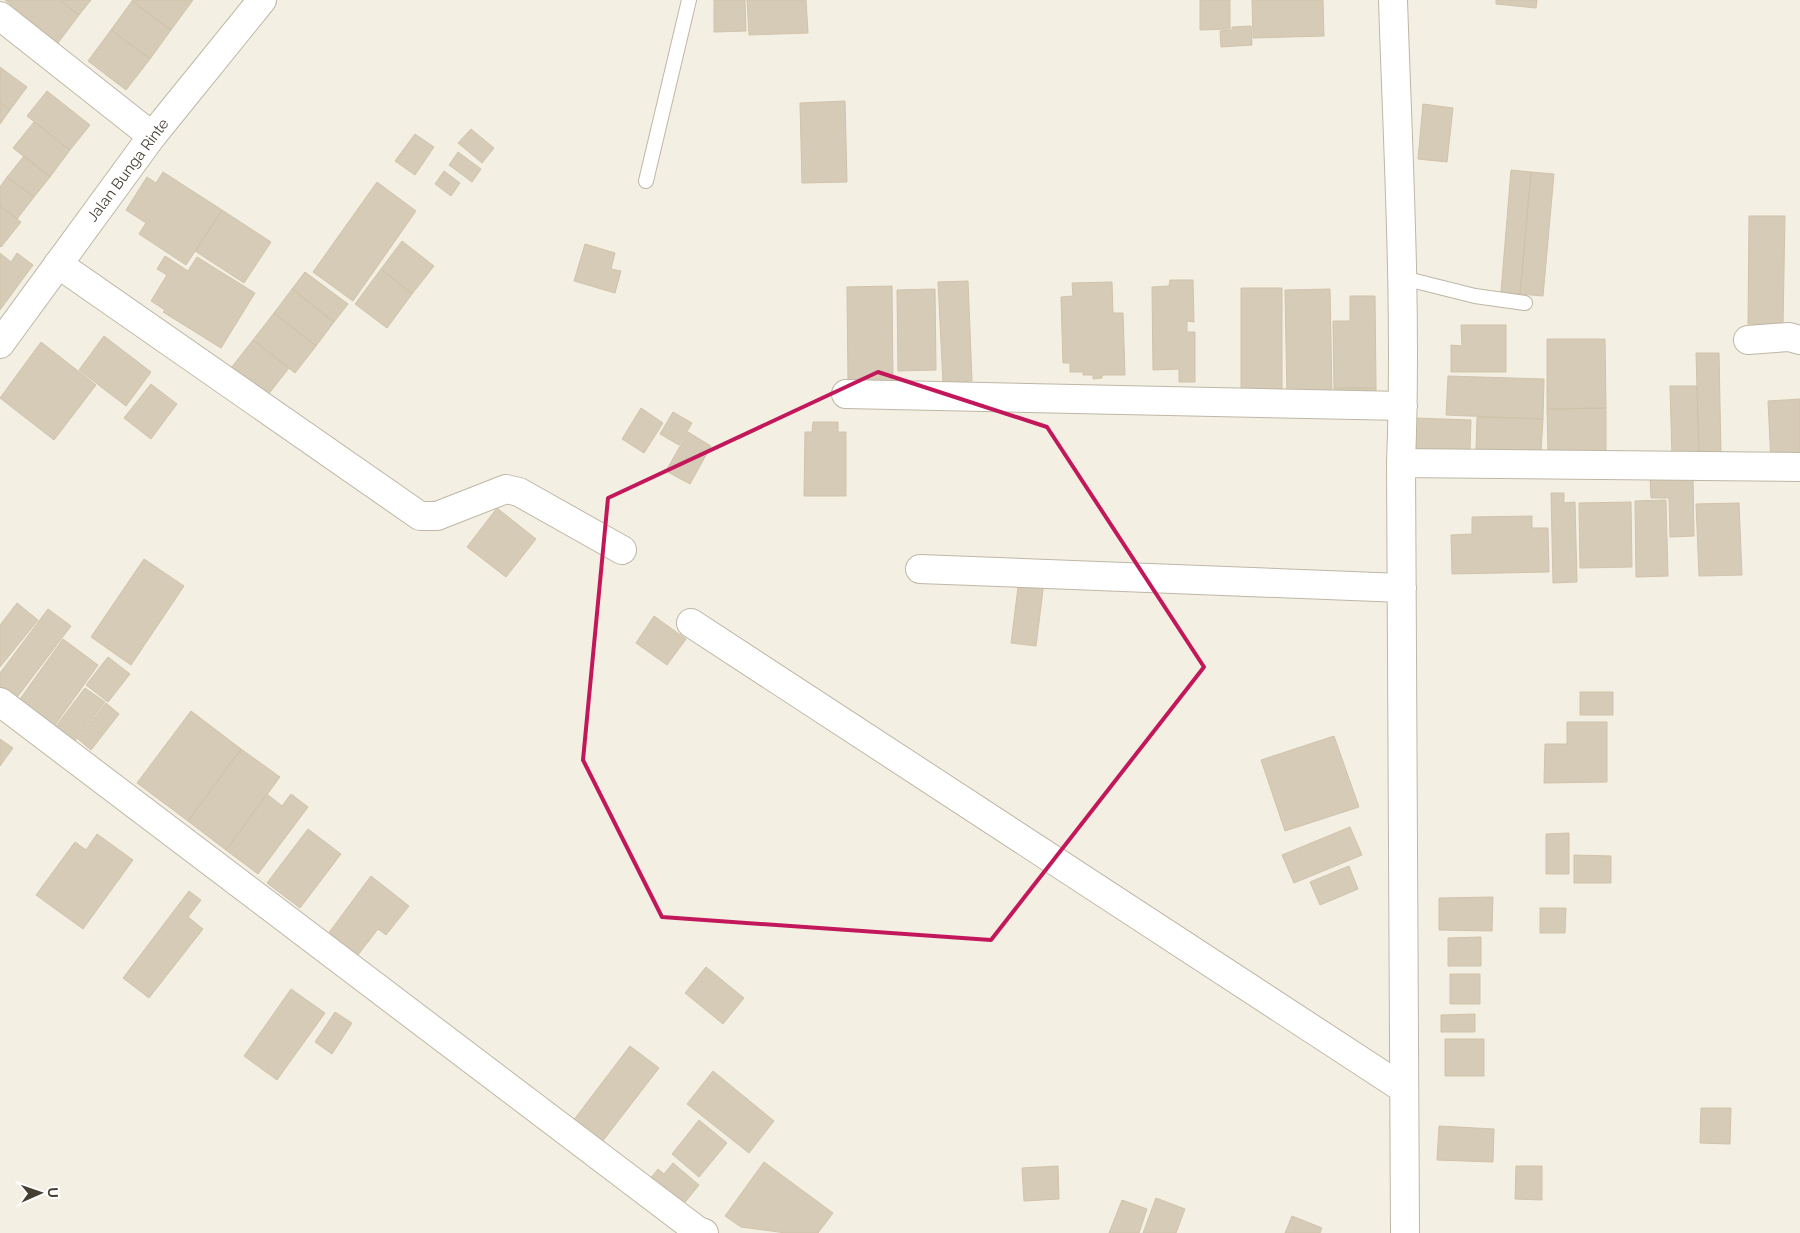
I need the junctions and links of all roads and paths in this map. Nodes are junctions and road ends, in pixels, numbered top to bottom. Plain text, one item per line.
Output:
1 (262, 0) edge
2 (689, 0) edge
3 (1393, 0) edge
4 (0, 16) edge
5 (152, 136) junction
6 (646, 182) dead end
7 (58, 264) junction
8 (1403, 278) junction
9 (1525, 303) dead end
10 (1748, 340) dead end
11 (1800, 340) edge
12 (0, 344) edge
13 (846, 394) dead end
14 (1403, 406) junction
15 (1401, 462) junction
16 (1800, 467) edge
17 (622, 550) dead end
18 (920, 569) dead end
19 (1402, 588) junction
20 (691, 623) dead end
21 (0, 702) edge
22 (1404, 1089) junction
23 (704, 1233) edge
24 (1405, 1233) edge

1 - 5 street, Jalan Bunga Rinte
2 - 6 lane
3 - 8 street
4 - 5 street
5 - 7 street, Jalan Bunga Rinte
7 - 12 street, Jalan Bunga Rinte
7 - 17 street
8 - 9 lane
8 - 14 street
10 - 11 street
13 - 14 street
14 - 15 street
15 - 16 street
15 - 19 street
18 - 19 street
19 - 22 street
20 - 22 street
21 - 23 street
22 - 24 street

